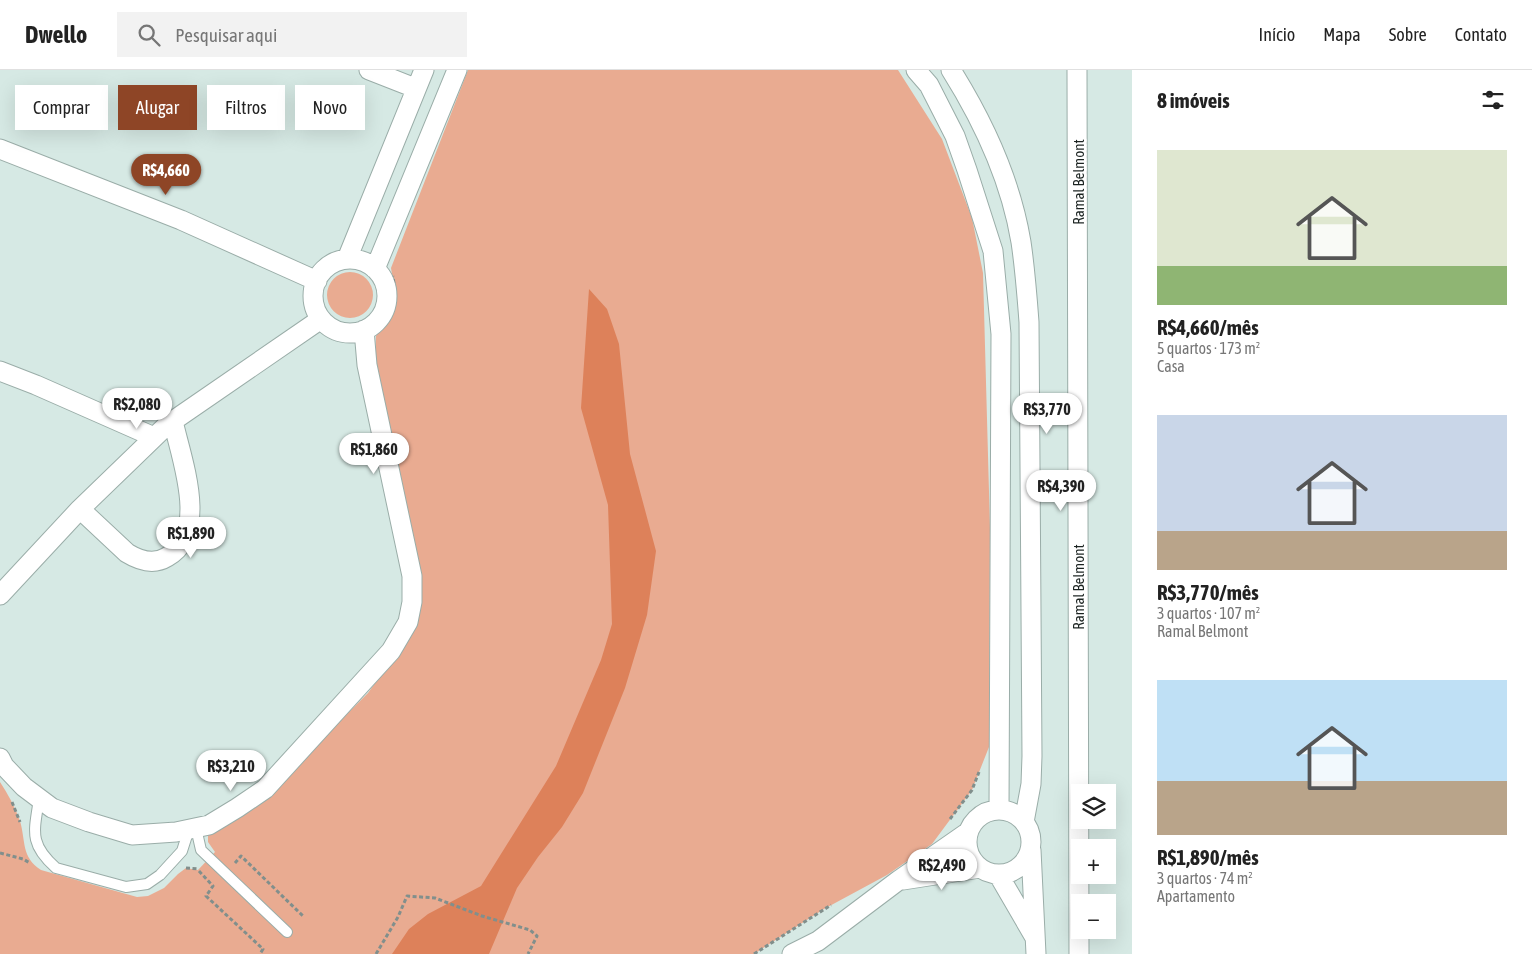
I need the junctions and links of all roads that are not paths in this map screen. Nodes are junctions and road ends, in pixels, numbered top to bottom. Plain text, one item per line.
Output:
1 (369, 70) edge
2 (424, 70) edge
3 (457, 70) edge
4 (916, 70) edge
5 (951, 70) edge
6 (1077, 70) edge
7 (415, 88) junction
8 (0, 149) edge
9 (347, 259) junction
10 (375, 269) junction
11 (317, 280) junction
12 (321, 319) junction
13 (364, 330) junction
14 (0, 371) edge
15 (172, 421) junction
16 (154, 437) junction
17 (80, 509) junction
18 (0, 595) edge
19 (0, 758) edge
20 (39, 799) junction
21 (999, 810) junction
22 (1024, 822) junction
23 (192, 828) junction
24 (968, 832) junction
25 (1031, 850) junction
26 (989, 871) junction
27 (899, 880) junction
28 (287, 932) dead end
29 (818, 947) edge
30 (1036, 947) edge
31 (792, 954) edge
32 (1079, 954) edge

1 - 7 street
2 - 7 street
3 - 10 street
4 - 21 street
5 - 22 street
6 - 32 street, Ramal Belmont
7 - 9 street
8 - 11 street
9 - 10 street
9 - 11 street
10 - 13 street
11 - 12 street
12 - 13 street
12 - 15 street
13 - 23 street
14 - 16 street
15 - 16 street
15 - 17 street
16 - 17 street
17 - 18 street
19 - 20 street
20 - 23 street
20 - 23 lane
21 - 22 street
21 - 24 street
22 - 25 street
23 - 28 lane
24 - 26 street
24 - 27 street
25 - 26 street
25 - 30 street
26 - 27 street
26 - 30 street
27 - 29 street
29 - 31 street

